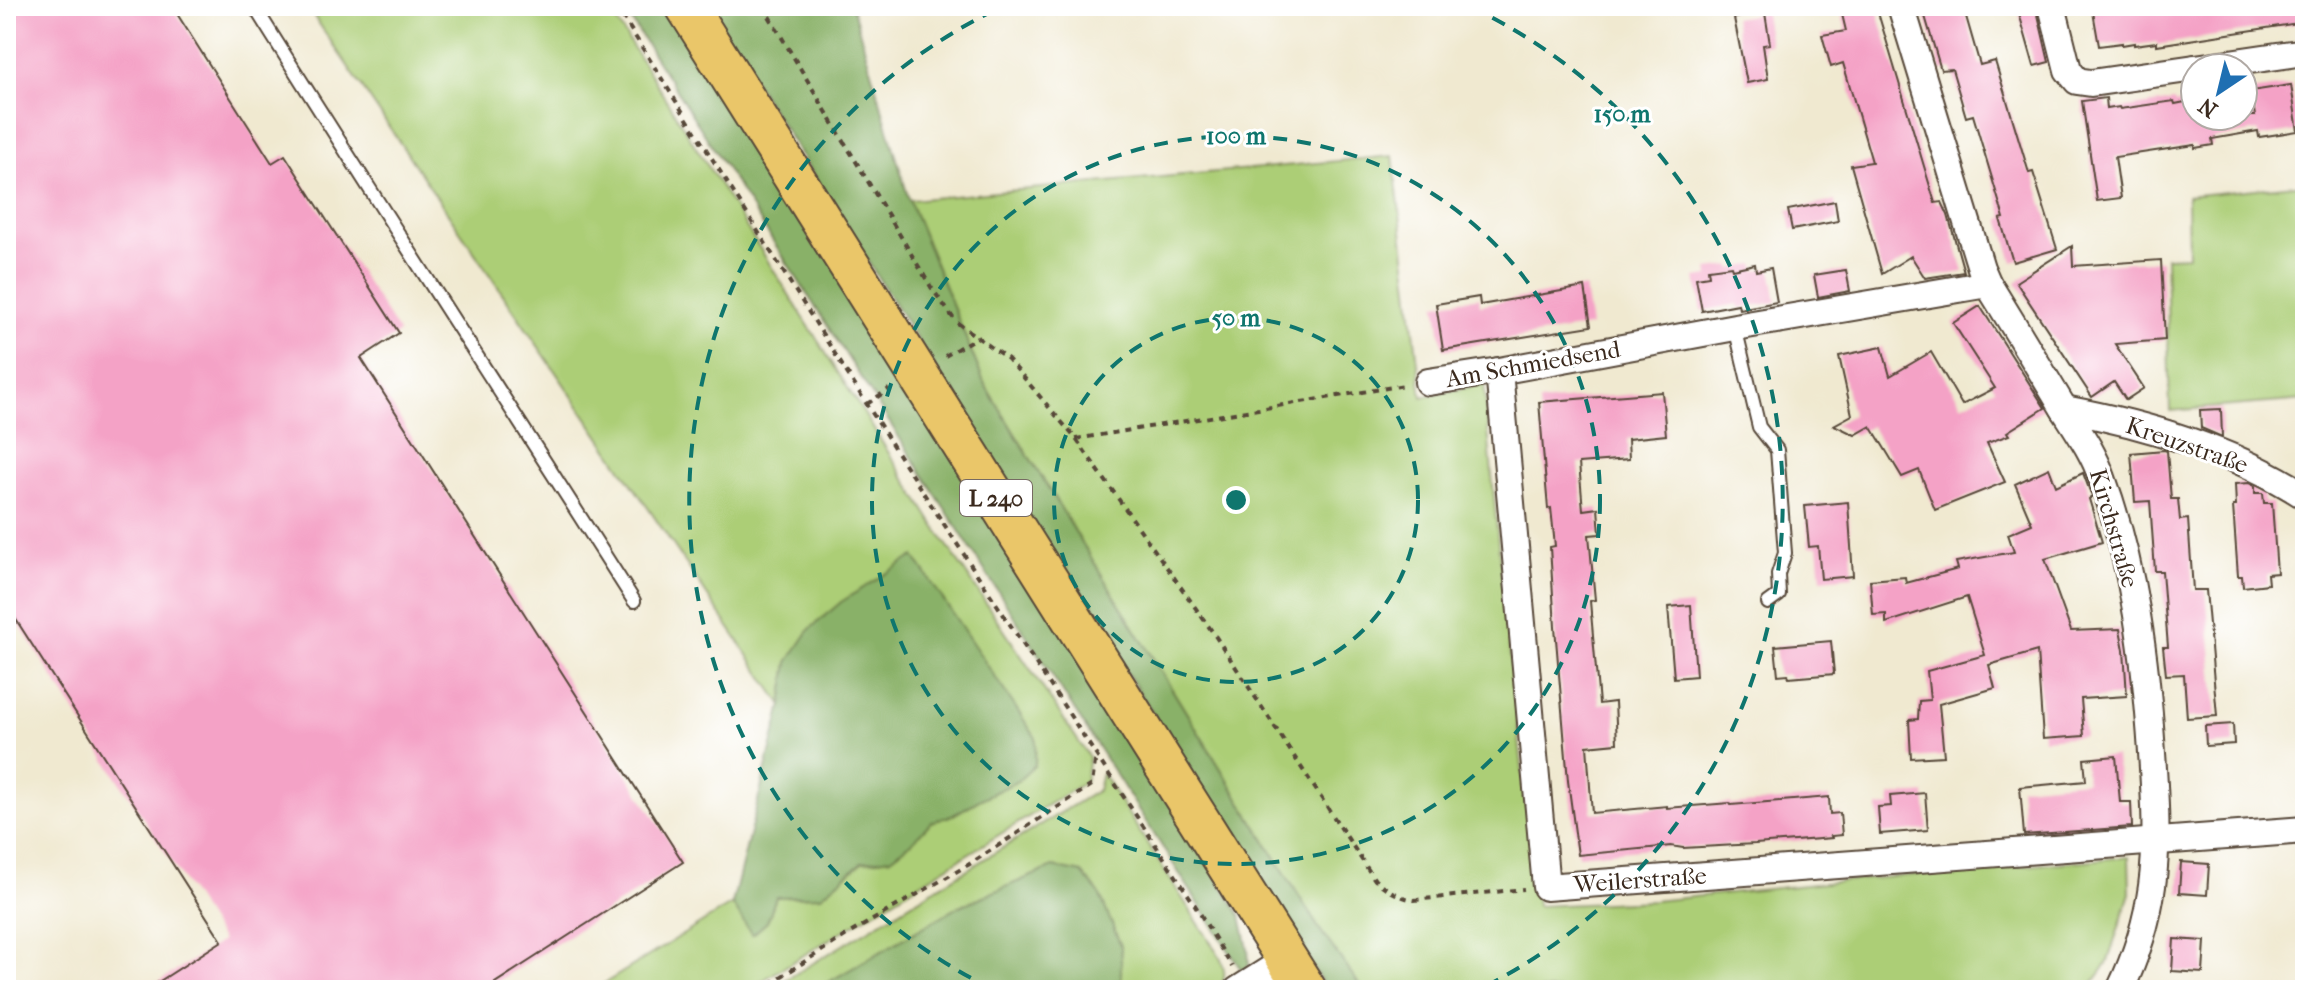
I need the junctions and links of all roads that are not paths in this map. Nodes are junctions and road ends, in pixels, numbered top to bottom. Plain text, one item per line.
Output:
1 (254, 6) edge
2 (686, 6) edge
3 (1901, 6) edge
4 (2052, 6) edge
5 (2305, 52) edge
6 (2259, 59) edge
7 (2179, 70) edge
8 (1988, 284) junction
9 (1735, 327) junction
10 (1499, 371) junction
11 (1428, 382) road end
12 (2064, 409) junction
13 (2305, 496) edge
14 (634, 601) dead end
15 (1768, 603) dead end
16 (2305, 830) edge
17 (2155, 842) junction
18 (1296, 975) edge
19 (2124, 986) edge
20 (1242, 989) edge

1 - 14 lane
2 - 18 main road, L 240
3 - 8 street, Kirchstraße
4 - 7 street
5 - 6 street
8 - 9 street, Am Schmiedsend
8 - 12 street, Kirchstraße
9 - 10 street, Am Schmiedsend
9 - 15 lane
10 - 11 street, Am Schmiedsend
10 - 17 street, Weilerstraße
12 - 13 street, Kreuzstraße
12 - 17 street, Kirchstraße
16 - 17 street, Weilerstraße
17 - 19 street, Kirchstraße
18 - 20 street

